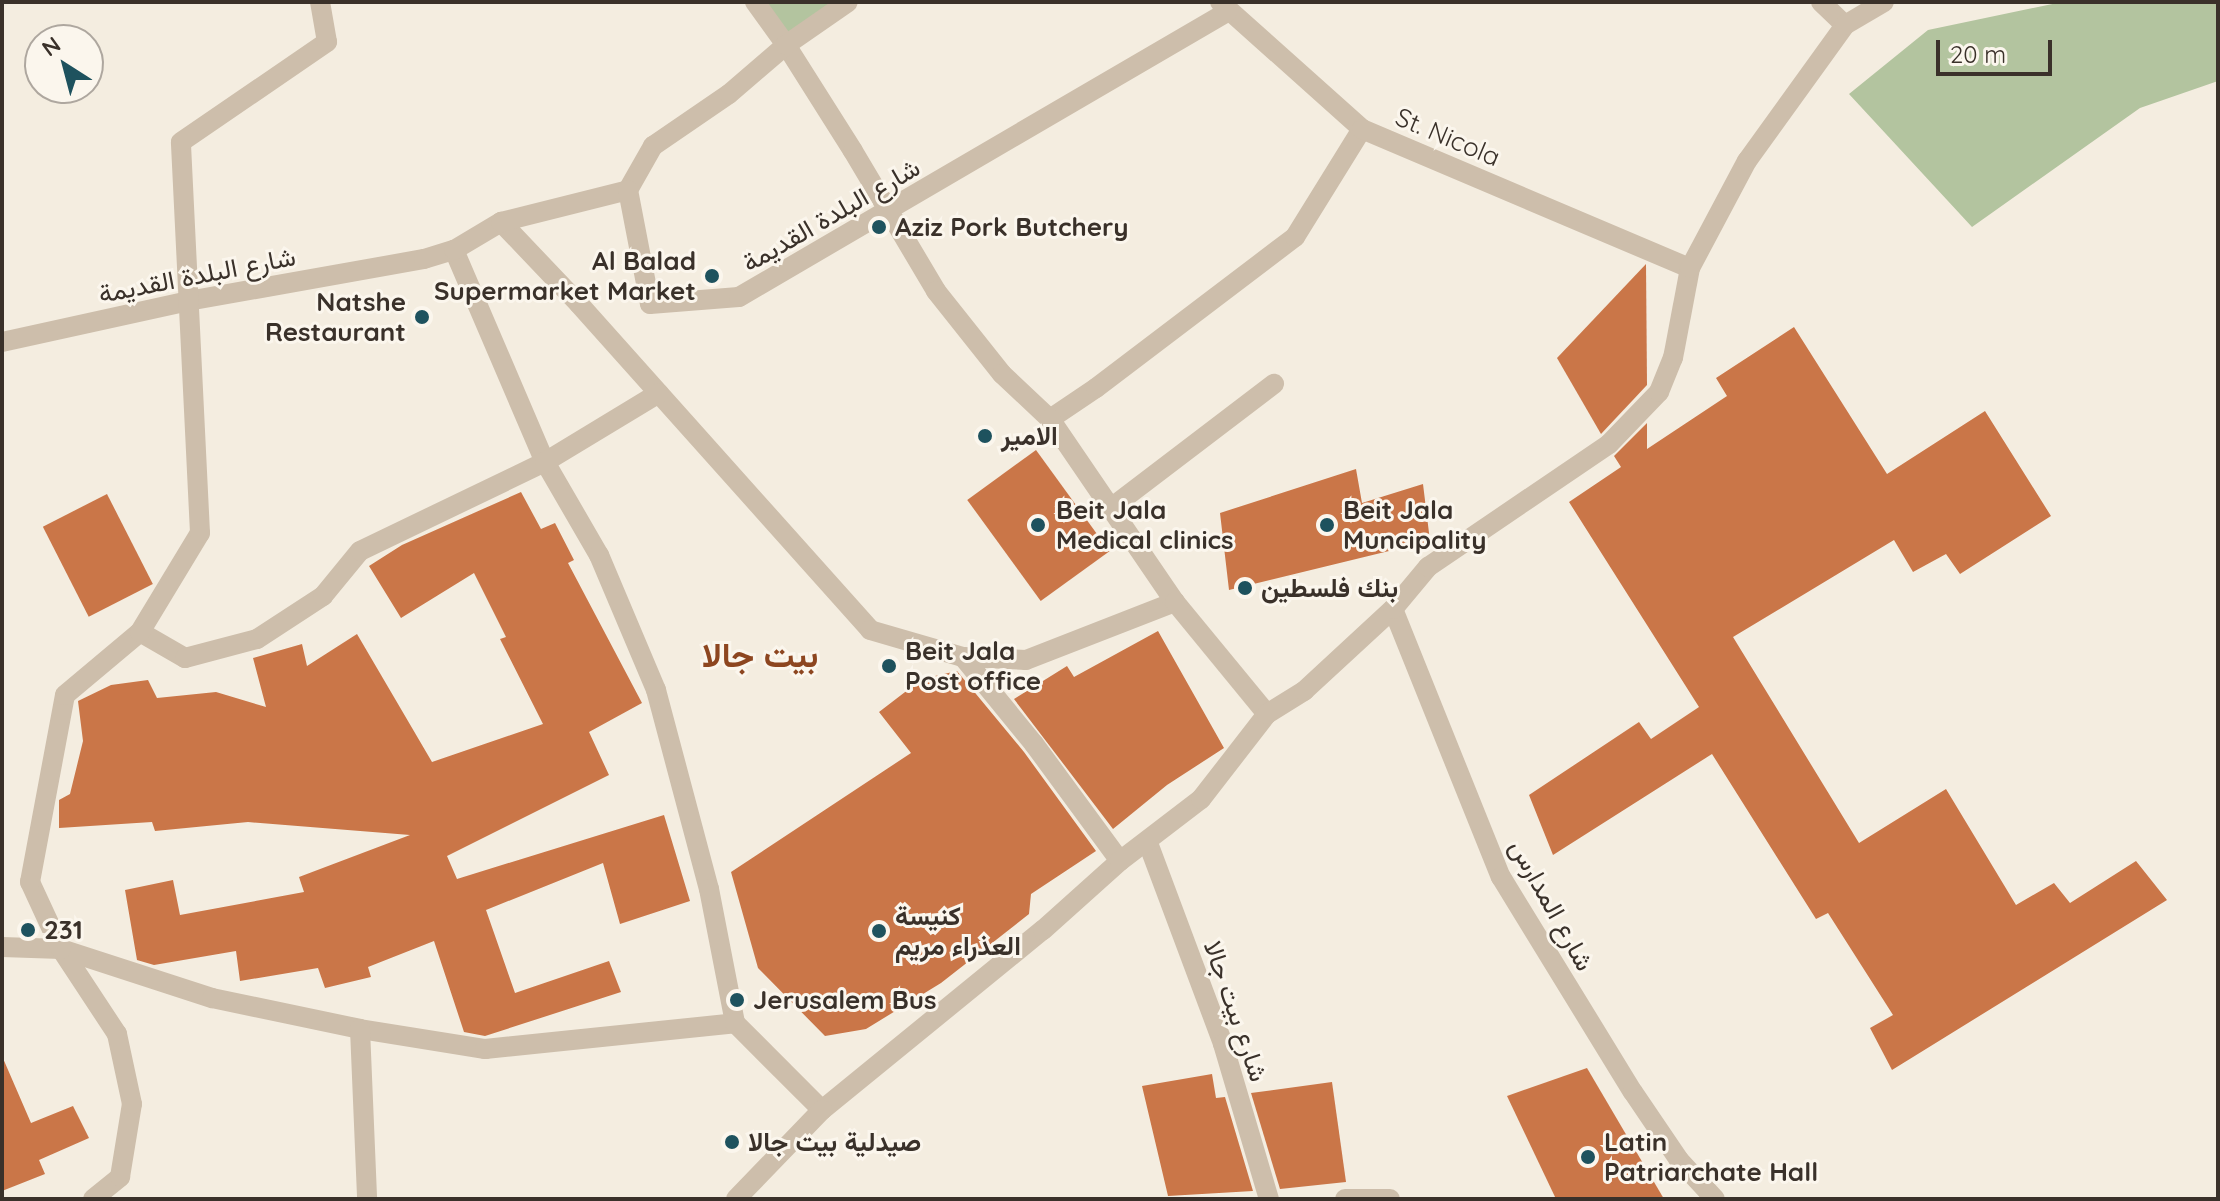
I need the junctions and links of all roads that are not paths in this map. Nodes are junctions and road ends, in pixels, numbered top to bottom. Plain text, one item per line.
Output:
1 (320, 2) edge
2 (755, 2) edge
3 (848, 2) edge
4 (1821, 2) edge
5 (1884, 2) edge
6 (1223, 7) edge
7 (1845, 25) junction
8 (786, 45) junction
9 (1362, 129) junction
10 (628, 190) junction
11 (890, 211) junction
12 (501, 222) junction
13 (454, 250) junction
14 (1690, 268) junction
15 (188, 301) junction
16 (2, 342) edge
17 (1274, 384) dead end
18 (659, 393) junction
19 (1050, 419) junction
20 (545, 462) junction
21 (1111, 508) junction
22 (1175, 602) junction
23 (1393, 609) junction
24 (140, 632) junction
25 (963, 657) junction
26 (1267, 714) junction
27 (1148, 843) junction
28 (1120, 861) junction
29 (2, 947) edge
30 (61, 949) junction
31 (735, 1023) junction
32 (360, 1029) junction
33 (822, 1110) junction
34 (93, 1199) edge
35 (367, 1199) edge
36 (736, 1199) edge
37 (1269, 1199) edge
38 (1345, 1199) edge
39 (1390, 1199) edge
40 (1715, 1199) edge

1 - 15 street
2 - 8 street
3 - 8 street
4 - 7 street
5 - 7 street
6 - 9 street, St. Nicola
6 - 11 street, شارع البلدة القديمة
7 - 14 street
8 - 10 street
8 - 11 street
9 - 14 street, St. Nicola
9 - 19 street
10 - 11 street, شارع البلدة القديمة
10 - 12 street, شارع البلدة القديمة
11 - 19 street
12 - 13 street, شارع البلدة القديمة
12 - 18 street
13 - 15 street, شارع البلدة القديمة
13 - 20 street
14 - 23 street
15 - 16 street, شارع البلدة القديمة
15 - 24 street
17 - 21 street
18 - 20 street
18 - 25 street
19 - 21 street
20 - 24 street
20 - 31 street
21 - 22 street
22 - 25 street
22 - 26 street
23 - 26 street
23 - 40 street, شارع المدارس
24 - 30 street
25 - 28 street
26 - 27 street
27 - 28 street
27 - 37 street, شارع بيت جالا
28 - 33 street
29 - 30 street
30 - 32 street
30 - 34 street
31 - 32 street
31 - 33 street
32 - 35 street
33 - 36 street
38 - 39 street

